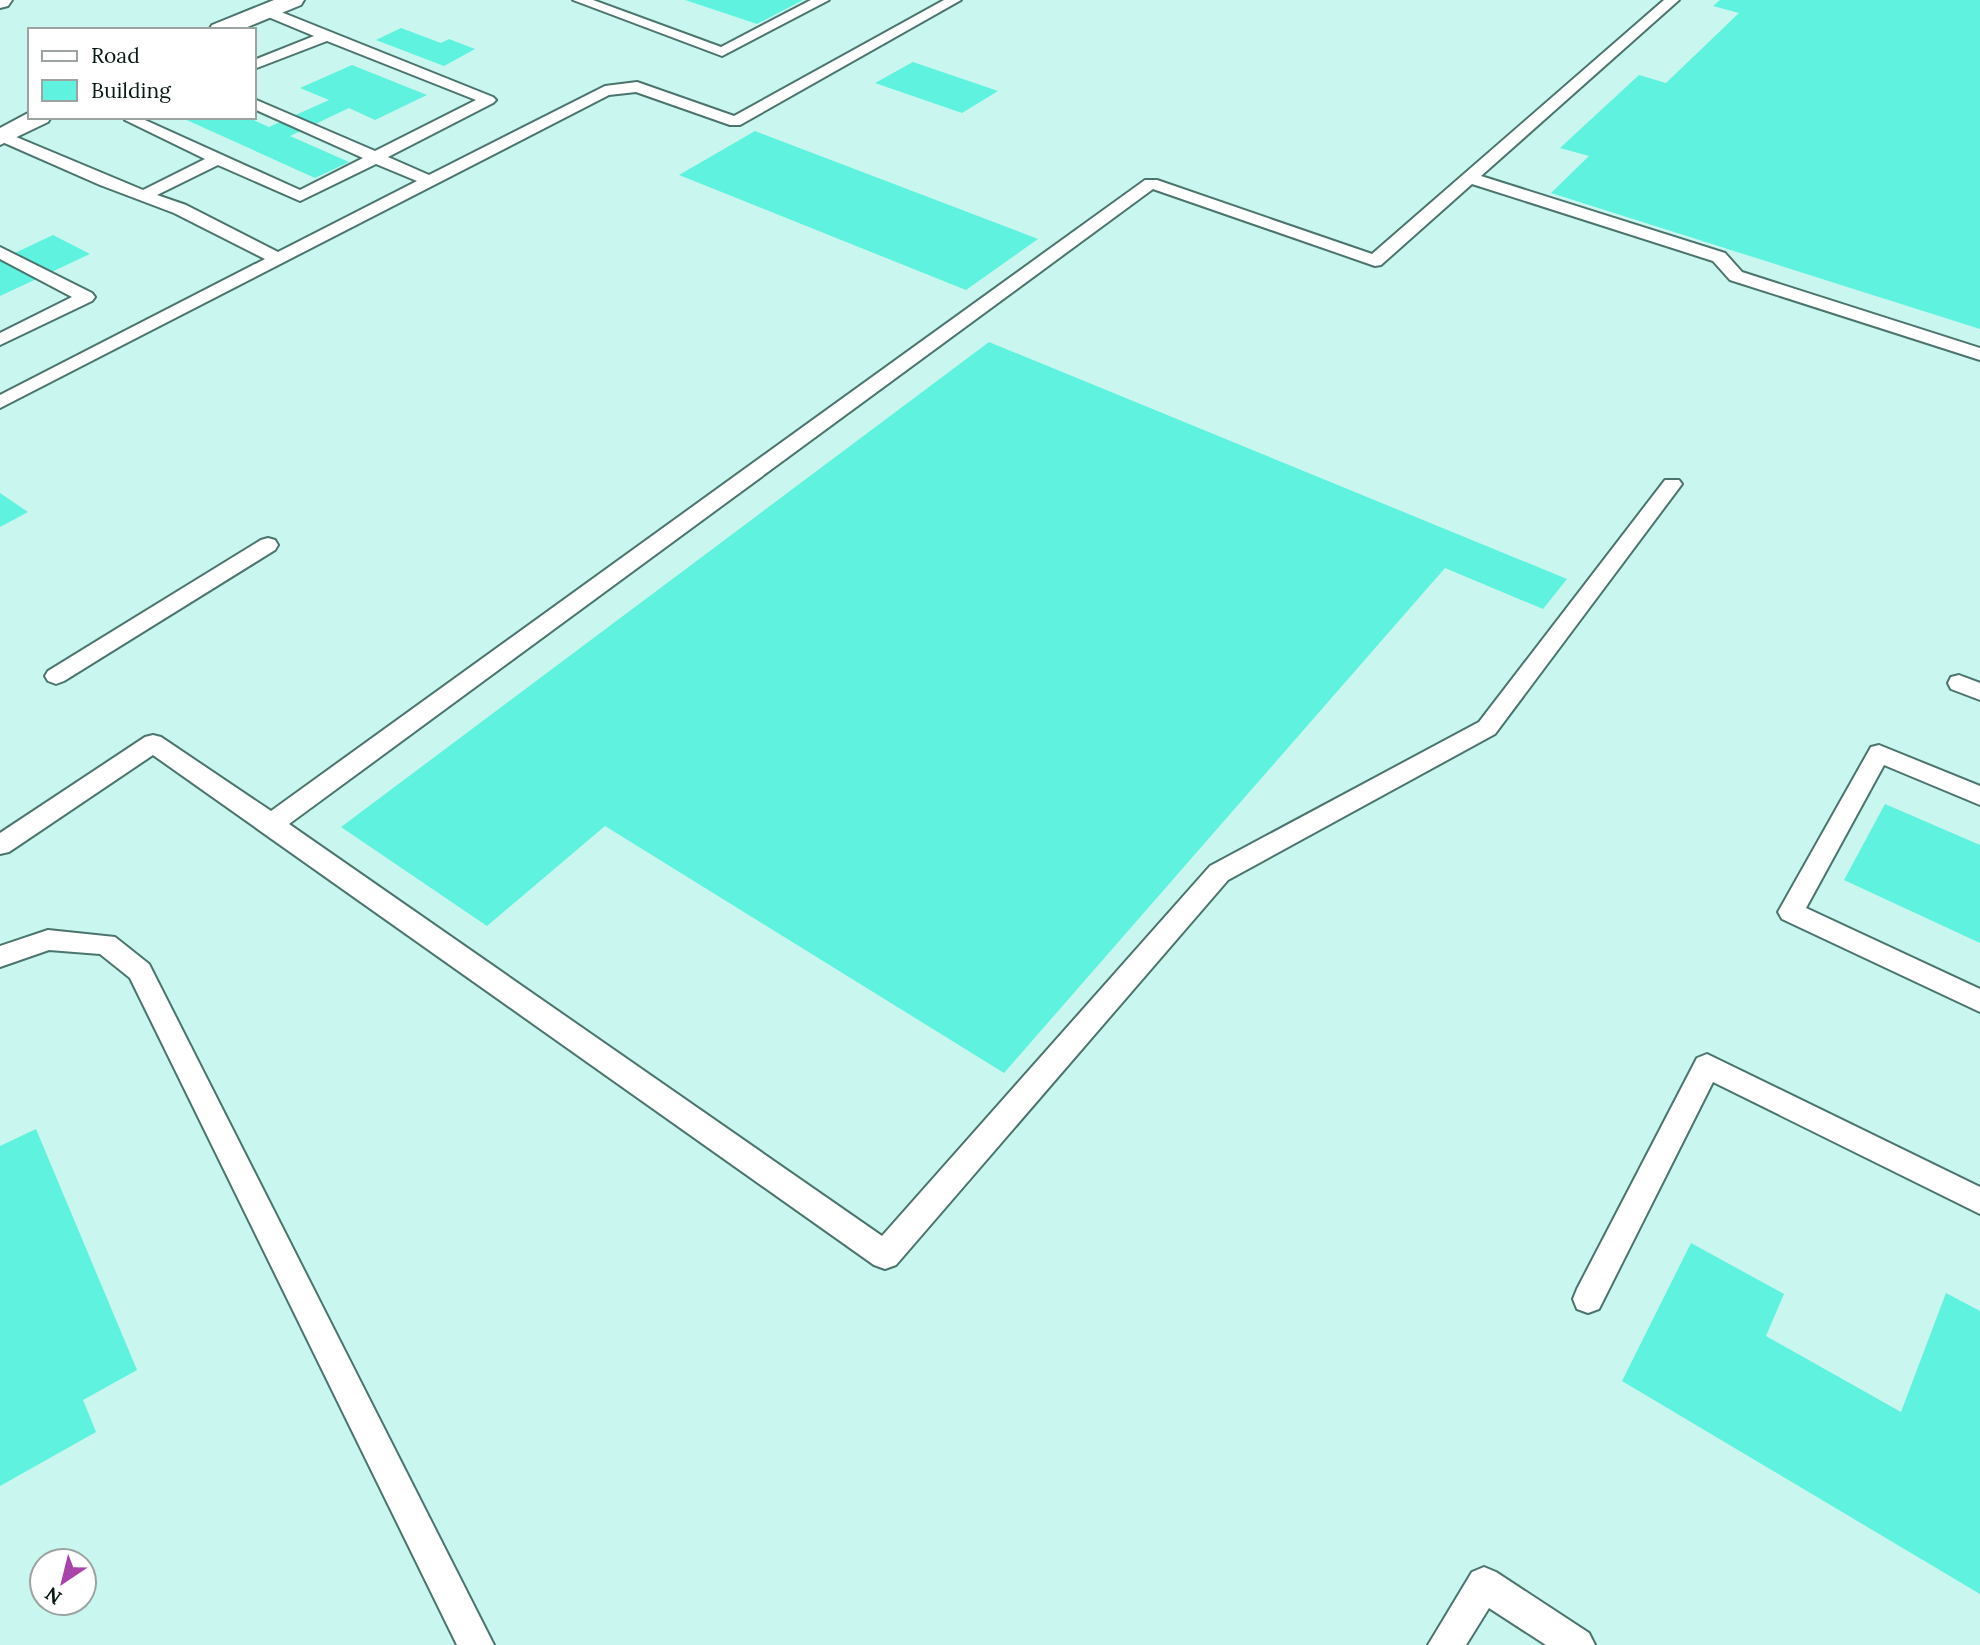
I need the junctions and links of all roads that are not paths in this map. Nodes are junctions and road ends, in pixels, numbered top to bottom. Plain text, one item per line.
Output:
1 (293, 0) edge
2 (580, 0) edge
3 (822, 0) edge
4 (954, 0) edge
5 (1672, 0) edge
6 (266, 11) junction
7 (225, 28) edge
8 (327, 36) junction
9 (256, 64) edge
10 (256, 105) edge
11 (35, 119) edge
12 (136, 119) edge
13 (1, 138) edge
14 (376, 158) junction
15 (218, 159) junction
16 (1470, 178) junction
17 (429, 181) junction
18 (143, 196) junction
19 (0, 252) edge
20 (278, 259) junction
21 (0, 340) edge
22 (1980, 354) edge
23 (0, 402) edge
24 (1672, 484) dead end
25 (268, 545) dead end
26 (55, 676) dead end
27 (1980, 796) edge
28 (271, 824) junction
29 (0, 845) edge
30 (0, 957) edge
31 (1980, 1000) edge
32 (1980, 1201) edge
33 (1588, 1299) dead end
34 (476, 1645) edge
35 (1446, 1645) edge
36 (1577, 1645) edge

1 - 6 main road
2 - 3 lane
4 - 17 lane
5 - 16 lane
6 - 7 main road
6 - 8 lane
8 - 9 lane
8 - 14 lane
10 - 14 lane
11 - 13 main road
12 - 15 lane
13 - 18 lane
14 - 15 lane
14 - 17 lane
15 - 18 lane
16 - 22 lane
16 - 28 lane
17 - 20 lane
18 - 20 lane
19 - 21 lane
20 - 23 lane
24 - 28 lane
25 - 26 lane
27 - 31 lane
28 - 29 lane
30 - 34 lane
32 - 33 lane
35 - 36 lane

